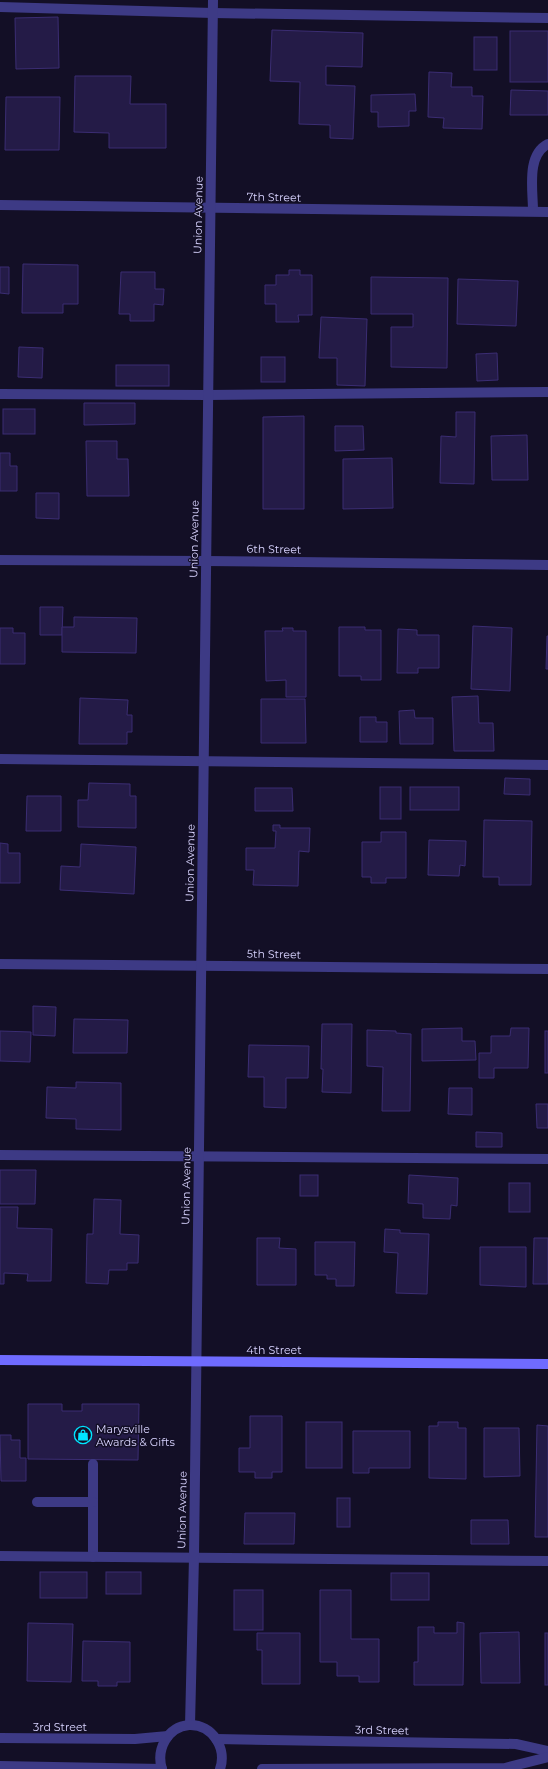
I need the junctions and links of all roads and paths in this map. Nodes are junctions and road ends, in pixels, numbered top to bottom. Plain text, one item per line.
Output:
1 (213, 0) edge
2 (0, 8) edge
3 (213, 13) junction
4 (548, 18) edge
5 (548, 144) edge
6 (0, 205) edge
7 (210, 208) junction
8 (533, 211) junction
9 (548, 212) edge
10 (548, 392) edge
11 (0, 394) edge
12 (208, 395) junction
13 (0, 560) edge
14 (206, 560) junction
15 (548, 565) edge
16 (0, 759) edge
17 (204, 761) junction
18 (548, 765) edge
19 (0, 964) edge
20 (201, 966) junction
21 (548, 969) edge
22 (0, 1155) edge
23 (199, 1157) junction
24 (548, 1159) edge
25 (0, 1360) edge
26 (196, 1361) junction
27 (548, 1364) edge
28 (93, 1464) dead end
29 (37, 1502) dead end
30 (93, 1502) junction
31 (0, 1556) edge
32 (93, 1557) junction
33 (194, 1557) junction
34 (548, 1560) edge
35 (190, 1725) junction
36 (168, 1736) junction
37 (0, 1738) edge
38 (216, 1739) junction
39 (548, 1752) edge
40 (548, 1757) edge
41 (0, 1766) edge
42 (162, 1769) edge
43 (220, 1769) edge
44 (262, 1769) edge

1 - 3 street, Union Avenue
2 - 3 street
3 - 4 street
3 - 7 street, Union Avenue
5 - 8 street
6 - 7 street, 7th Street
7 - 8 street, 7th Street
7 - 12 street, Union Avenue
8 - 9 street, 7th Street
10 - 12 street
11 - 12 street
12 - 14 street, Union Avenue
13 - 14 street, 6th Street
14 - 15 street, 6th Street
14 - 17 street, Union Avenue
16 - 17 street
17 - 18 street
17 - 20 street, Union Avenue
19 - 20 street, 5th Street
20 - 21 street, 5th Street
20 - 23 street, Union Avenue
22 - 23 street
23 - 24 street
23 - 26 street, Union Avenue
25 - 26 main road, 4th Street
26 - 27 main road, 4th Street
26 - 33 street, Union Avenue
28 - 30 street
29 - 30 street
30 - 32 street
31 - 32 street
32 - 33 street
33 - 34 street
33 - 35 street, Union Avenue
35 - 36 street
35 - 38 street
36 - 37 street, 3rd Street
36 - 42 street
38 - 39 street, 3rd Street
38 - 43 street
40 - 44 street
41 - 42 street

